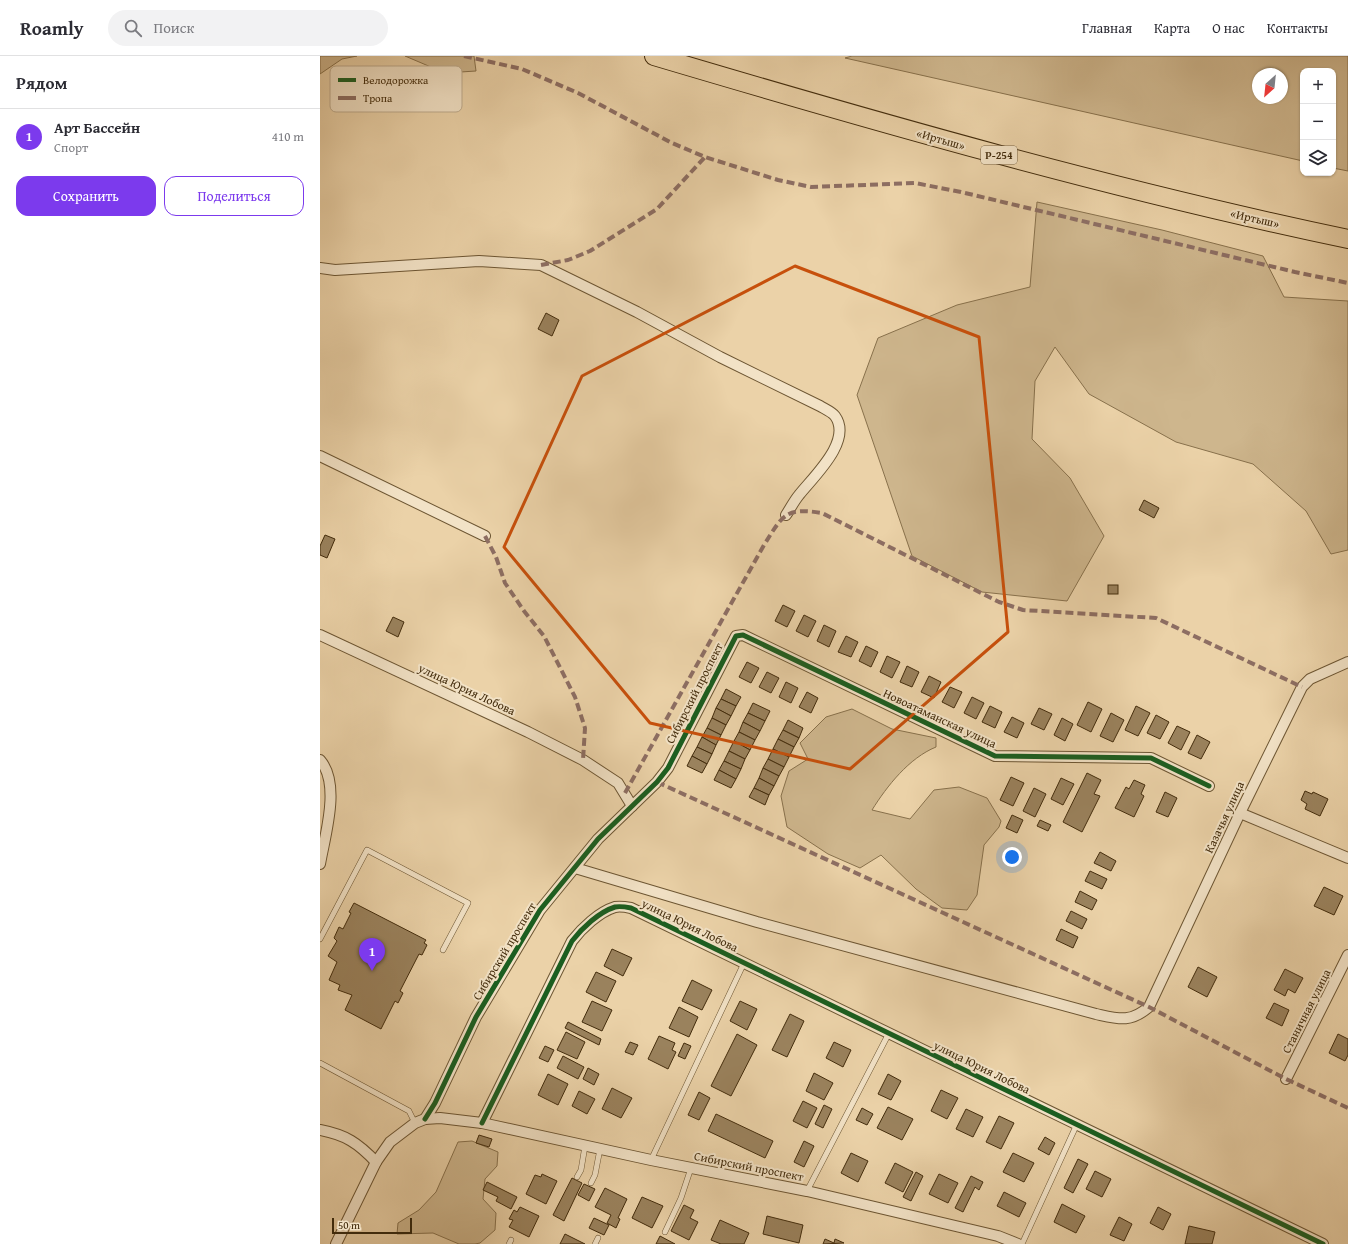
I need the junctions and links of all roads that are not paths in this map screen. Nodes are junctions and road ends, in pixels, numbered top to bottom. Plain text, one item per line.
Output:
1 (654, 56) edge
2 (1348, 239) edge
3 (320, 268) edge
4 (320, 456) edge
5 (786, 515) dead end
6 (485, 536) dead end
7 (320, 635) edge
8 (743, 635) joint
9 (1348, 662) edge
10 (323, 764) edge
11 (1209, 786) dead end
12 (632, 806) junction
13 (1240, 813) junction
14 (1348, 858) edge
15 (320, 864) edge
16 (575, 868) junction
17 (320, 939) edge
18 (443, 950) dead end
19 (1348, 955) edge
20 (744, 963) junction
21 (889, 1033) junction
22 (320, 1063) edge
23 (1286, 1079) dead end
24 (420, 1121) junction
25 (482, 1123) junction
26 (1076, 1124) junction
27 (320, 1130) edge
28 (585, 1146) junction
29 (600, 1149) junction
30 (651, 1160) junction
31 (376, 1162) junction
32 (691, 1168) junction
33 (577, 1177) dead end
34 (591, 1183) dead end
35 (807, 1191) junction
36 (665, 1232) dead end
37 (598, 1238) dead end
38 (336, 1244) edge
39 (595, 1244) edge
40 (1018, 1244) edge
41 (1022, 1244) edge
42 (1323, 1244) edge

1 - 2 highway, «Иртыш» / Р-254
3 - 5 street
4 - 6 street
7 - 12 street, улица Юрия Лобова
8 - 11 street, Новоатаманская улица
8 - 12 street, Сибирский проспект
9 - 13 street, Казачья улица
10 - 15 street
12 - 16 street, Сибирский проспект
13 - 14 street
13 - 16 street, Казачья улица
16 - 24 street, Сибирский проспект
17 - 18 lane
19 - 23 street, Станичная улица
20 - 21 street, улица Юрия Лобова
20 - 25 street, улица Юрия Лобова
20 - 30 lane
21 - 26 street, улица Юрия Лобова
21 - 35 lane
22 - 24 lane
24 - 25 street, Сибирский проспект
24 - 31 street, Сибирский проспект
25 - 28 street, Сибирский проспект
26 - 41 lane
26 - 42 street, улица Юрия Лобова
27 - 31 street
28 - 29 street, Сибирский проспект
28 - 33 lane
29 - 30 street, Сибирский проспект
29 - 34 lane
30 - 32 street, Сибирский проспект
31 - 38 street, Сибирский проспект
32 - 35 street, Сибирский проспект
32 - 36 lane
35 - 40 street, Сибирский проспект
37 - 39 lane

